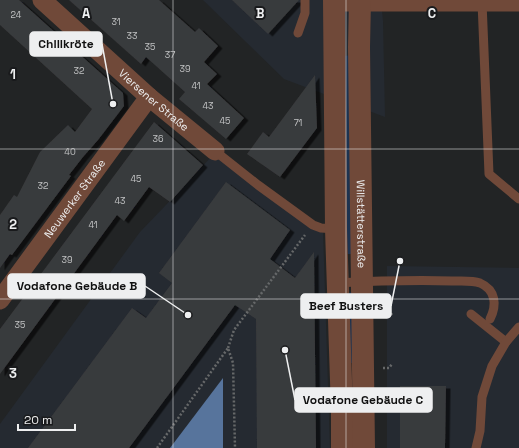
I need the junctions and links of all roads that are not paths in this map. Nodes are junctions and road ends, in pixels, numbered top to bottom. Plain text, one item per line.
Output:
1 (42, 0) edge
2 (304, 0) edge
3 (361, 0) edge
4 (334, 1) edge
5 (482, 2) junction
6 (519, 2) edge
7 (298, 33) dead end
8 (150, 97) junction
9 (215, 151) joint
10 (519, 199) edge
11 (336, 229) junction
12 (362, 282) junction
13 (338, 283) junction
14 (2, 292) edge
15 (471, 314) dead end
16 (490, 319) dead end
17 (519, 327) edge
18 (506, 342) junction
19 (342, 448) edge
20 (364, 448) edge
21 (476, 448) edge

1 - 8 street, Viersener Straße
2 - 7 lane
3 - 4 street
3 - 5 street
3 - 12 street, Willstätterstraße
4 - 11 street
5 - 6 street
5 - 10 lane
8 - 9 street, Viersener Straße
8 - 14 street, Neuwerker Straße
9 - 11 lane
11 - 13 street
12 - 13 lane
12 - 16 lane
12 - 20 street, Willstätterstraße
13 - 19 street
15 - 18 lane
17 - 18 lane
18 - 21 lane

